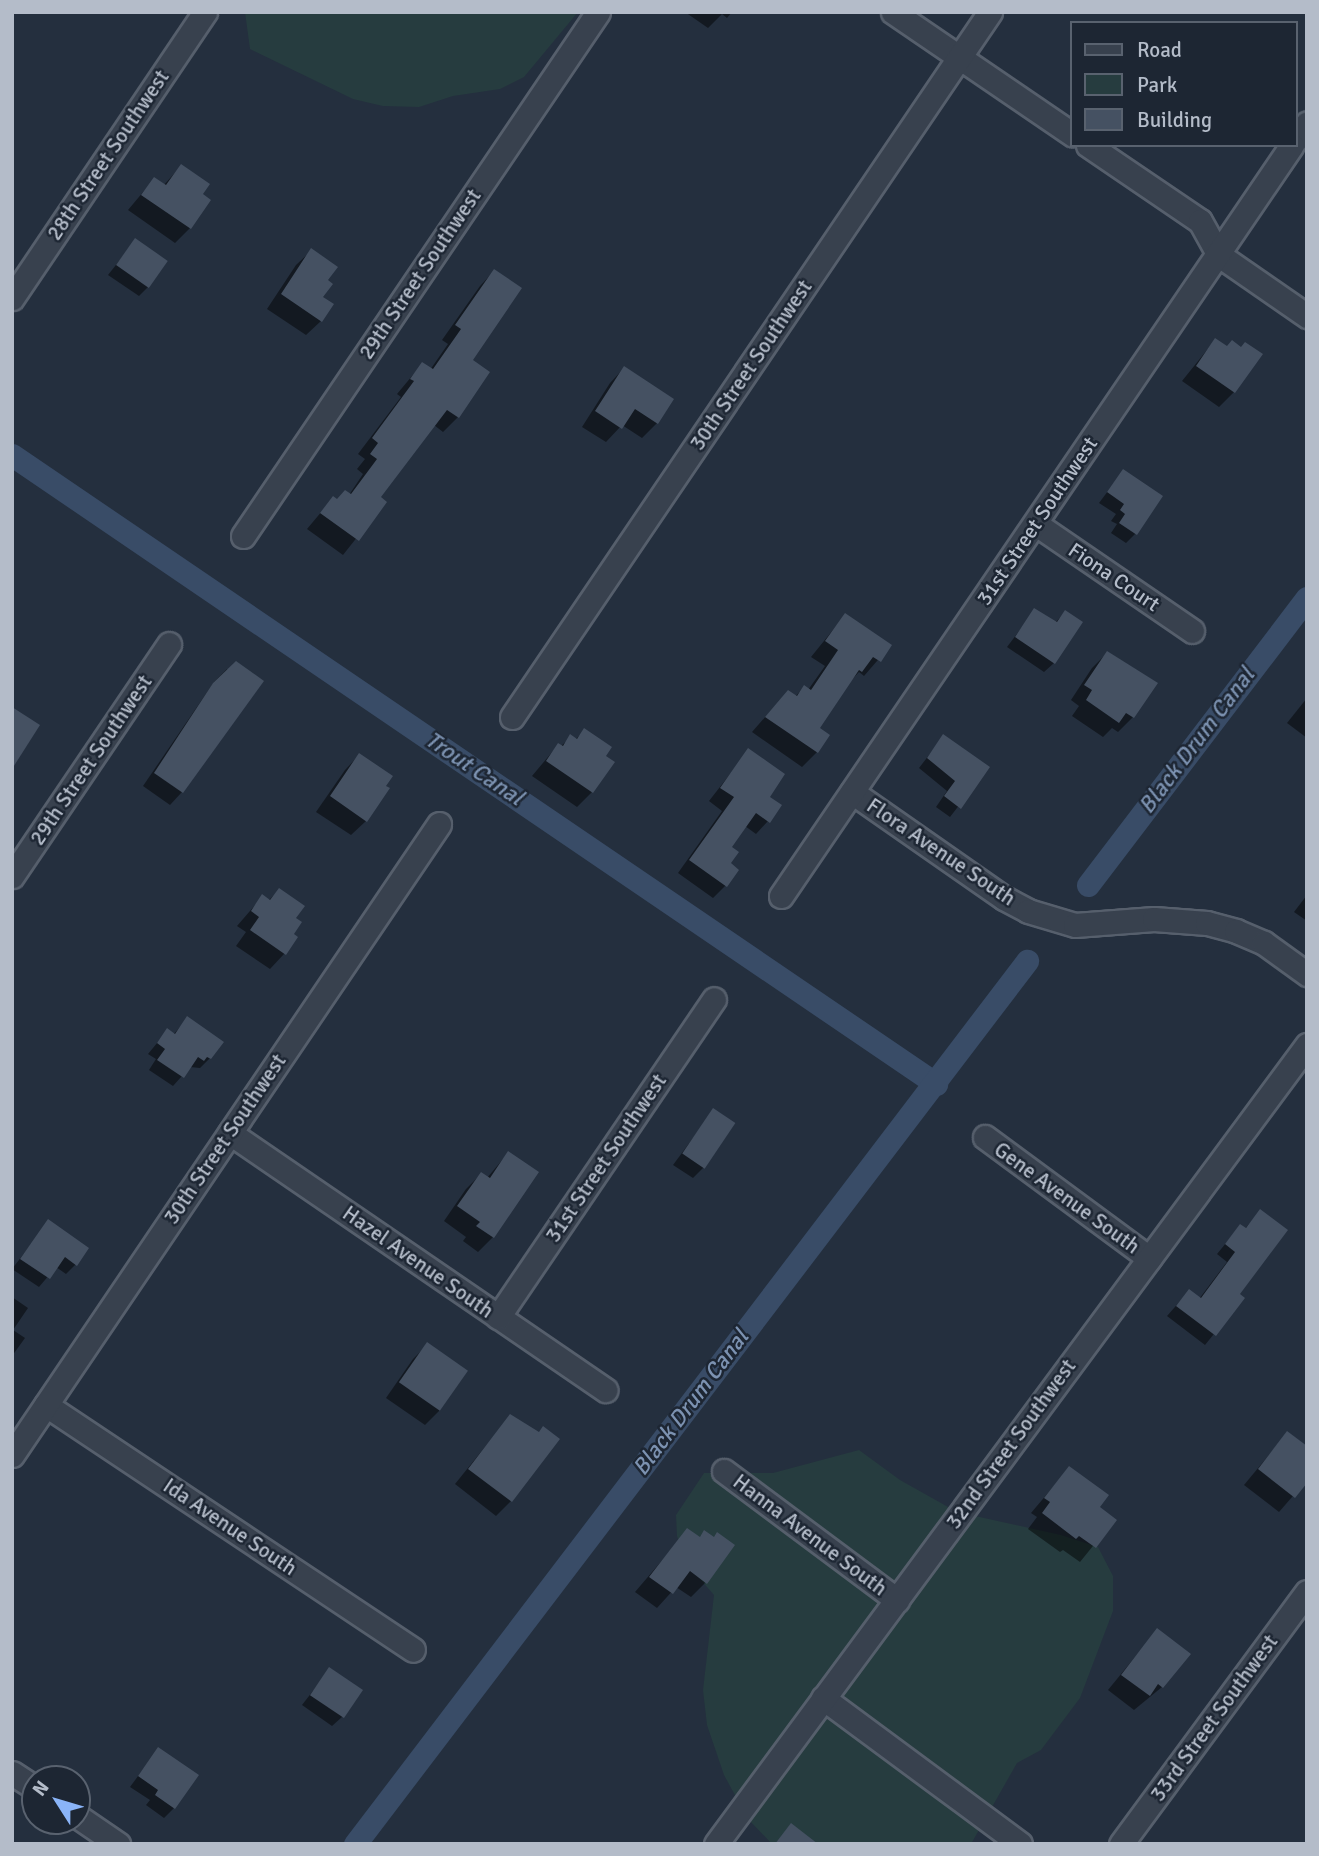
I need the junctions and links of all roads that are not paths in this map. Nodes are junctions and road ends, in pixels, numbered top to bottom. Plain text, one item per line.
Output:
1 (205, 12) edge
2 (598, 12) edge
3 (893, 12) edge
4 (989, 12) edge
5 (958, 57) junction
6 (1070, 133) edge
7 (1091, 147) edge
8 (1291, 147) edge
9 (1219, 255) junction
10 (12, 298) edge
11 (1307, 316) edge
12 (1036, 524) junction
13 (243, 536) dead end
14 (1192, 631) dead end
15 (169, 644) dead end
16 (512, 717) dead end
17 (852, 792) junction
18 (439, 824) dead end
19 (12, 876) edge
20 (781, 896) dead end
21 (1307, 974) edge
22 (714, 999) dead end
23 (1307, 1045) edge
24 (230, 1133) junction
25 (985, 1137) dead end
26 (1149, 1258) junction
27 (498, 1317) junction
28 (606, 1390) dead end
29 (46, 1405) junction
30 (12, 1455) edge
31 (724, 1471) dead end
32 (1307, 1592) edge
33 (897, 1600) junction
34 (413, 1650) dead end
35 (823, 1698) junction
36 (91, 1826) edge
37 (118, 1844) edge
38 (716, 1844) edge
39 (1020, 1844) edge
40 (1121, 1844) edge

1 - 10 street, 28th Street Southwest
2 - 13 street, 29th Street Southwest
3 - 5 street
4 - 5 street, 30th Street Southwest
5 - 6 street
5 - 16 street, 30th Street Southwest
7 - 9 street
8 - 9 street, 31st Street Southwest
9 - 11 street
9 - 12 street, 31st Street Southwest
12 - 14 street, Fiona Court
12 - 17 street, 31st Street Southwest
15 - 19 street, 29th Street Southwest
17 - 20 street, 31st Street Southwest
17 - 21 street, Flora Avenue South
18 - 24 street, 30th Street Southwest
22 - 27 street, 31st Street Southwest
23 - 26 street, 32nd Street Southwest
24 - 27 street, Hazel Avenue South
24 - 29 street, 30th Street Southwest
25 - 26 street, Gene Avenue South
26 - 33 street, 32nd Street Southwest
27 - 28 street, Hazel Avenue South
29 - 30 street, 30th Street Southwest
29 - 34 street, Ida Avenue South
31 - 33 street, Hanna Avenue South
32 - 40 street, 33rd Street Southwest
33 - 35 street, 32nd Street Southwest
35 - 38 street, 32nd Street Southwest
35 - 39 street
36 - 37 street

